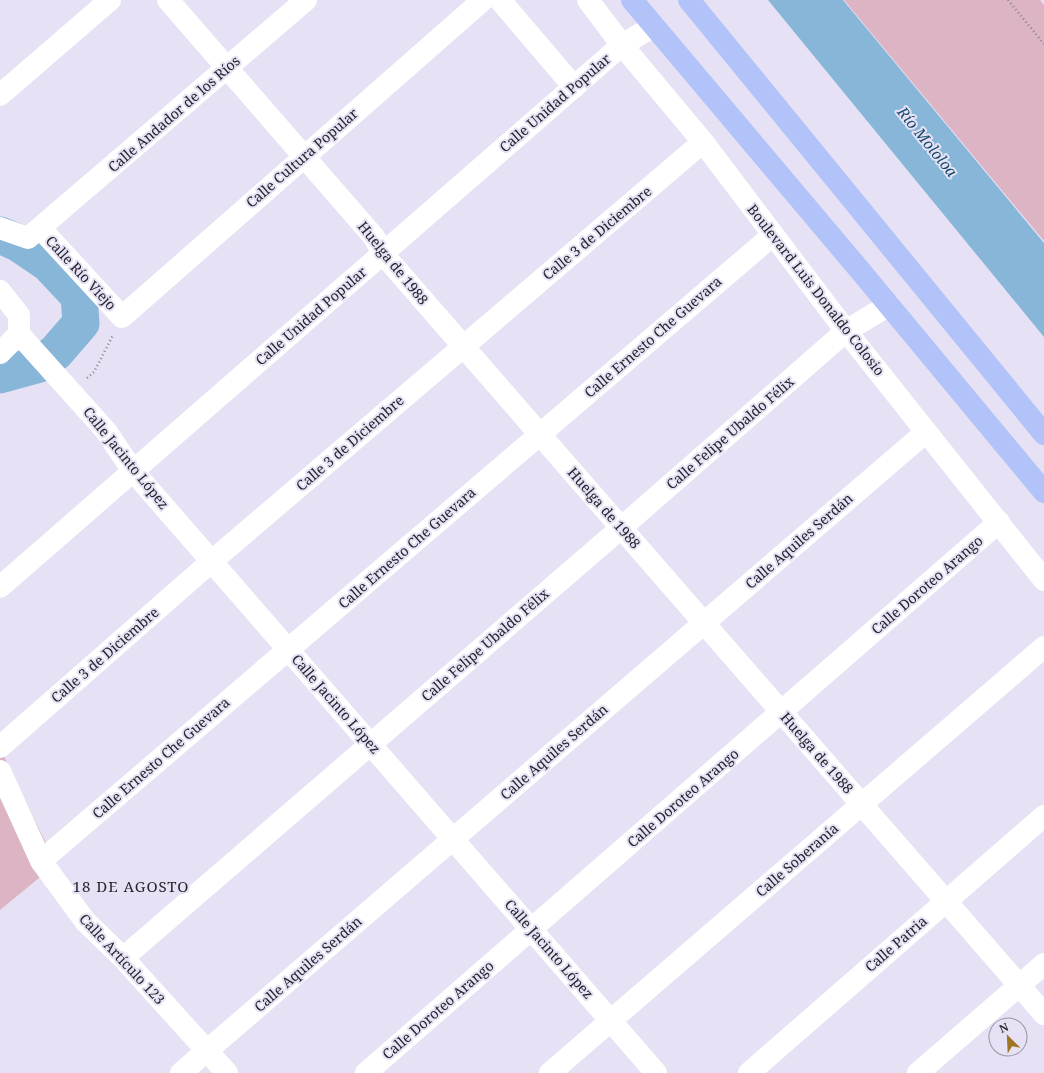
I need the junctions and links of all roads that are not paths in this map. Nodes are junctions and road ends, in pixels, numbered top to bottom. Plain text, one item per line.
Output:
1 (110, 0) edge
2 (168, 0) edge
3 (306, 0) edge
4 (483, 0) edge
5 (500, 0) edge
6 (588, 0) edge
7 (632, 0) edge
8 (689, 0) edge
9 (654, 26) junction
10 (622, 45) junction
11 (227, 68) junction
12 (574, 87) junction
13 (0, 95) edge
14 (704, 142) junction
15 (304, 157) junction
16 (0, 228) edge
17 (41, 229) junction
18 (773, 235) junction
19 (383, 254) junction
20 (0, 291) edge
21 (889, 305) junction
22 (122, 316) joint
23 (846, 331) junction
24 (23, 338) junction
25 (464, 346) junction
26 (0, 353) edge
27 (926, 432) junction
28 (540, 434) junction
29 (1044, 434) edge
30 (134, 471) junction
31 (1044, 492) edge
32 (999, 522) junction
33 (621, 528) junction
34 (212, 561) junction
35 (1044, 580) edge
36 (0, 587) edge
37 (704, 623) junction
38 (1044, 647) edge
39 (288, 649) junction
40 (781, 712) junction
41 (371, 744) junction
42 (0, 747) edge
43 (0, 770) edge
44 (862, 804) junction
45 (1044, 816) edge
46 (453, 839) junction
47 (41, 861) junction
48 (946, 901) junction
49 (531, 929) junction
50 (123, 958) junction
51 (1044, 964) edge
52 (1019, 986) junction
53 (1044, 1014) edge
54 (611, 1021) junction
55 (207, 1051) junction
56 (181, 1073) edge
57 (227, 1073) edge
58 (366, 1073) edge
59 (550, 1073) edge
60 (656, 1073) edge
61 (749, 1073) edge
62 (918, 1073) edge

1 - 13 street
2 - 11 street, Huelga de 1988
3 - 11 street, Calle Andador de los Ríos
4 - 15 street, Calle Cultura Popular
5 - 12 street
6 - 10 street, Boulevard Luis Donaldo Colosio
7 - 9 main road
8 - 29 main road
9 - 10 street, Calle Unidad Popular
9 - 21 main road
10 - 12 street, Calle Unidad Popular
10 - 14 street, Boulevard Luis Donaldo Colosio
11 - 15 street, Huelga de 1988
11 - 17 street, Calle Andador de los Ríos
12 - 19 street, Calle Unidad Popular
14 - 18 street, Boulevard Luis Donaldo Colosio
14 - 25 street, Calle 3 de Diciembre
15 - 19 street, Huelga de 1988
15 - 22 street, Calle Cultura Popular
16 - 17 street, Calle Andador de los Ríos
17 - 22 street, Calle Río Viejo
18 - 23 street, Boulevard Luis Donaldo Colosio
18 - 28 street, Calle Ernesto Che Guevara
19 - 25 street, Huelga de 1988
19 - 30 street, Calle Unidad Popular
20 - 24 street
21 - 23 street, Calle Felipe Ubaldo Félix
21 - 31 main road
23 - 27 street, Boulevard Luis Donaldo Colosio
23 - 33 street, Calle Felipe Ubaldo Félix
24 - 26 street
24 - 30 street, Calle Jacinto López
25 - 28 street, Huelga de 1988
25 - 34 street, Calle 3 de Diciembre
27 - 32 street, Boulevard Luis Donaldo Colosio
27 - 37 street, Calle Aquiles Serdán
28 - 33 street, Huelga de 1988
28 - 39 street, Calle Ernesto Che Guevara
30 - 34 street, Calle Jacinto López
30 - 36 street, Calle Unidad Popular
32 - 35 street, Boulevard Luis Donaldo Colosio
32 - 40 street, Calle Doroteo Arango
33 - 37 street, Huelga de 1988
33 - 41 street, Calle Felipe Ubaldo Félix
34 - 39 street, Calle Jacinto López
34 - 42 street, Calle 3 de Diciembre
37 - 40 street, Huelga de 1988
37 - 46 street, Calle Aquiles Serdán
38 - 44 street, Calle Soberanía
39 - 41 street, Calle Jacinto López
39 - 47 street, Calle Ernesto Che Guevara
40 - 44 street, Huelga de 1988
40 - 49 street, Calle Doroteo Arango
41 - 46 street, Calle Jacinto López
41 - 50 street, Calle Felipe Ubaldo Félix
43 - 47 street, Calle Artículo 123
44 - 48 street, Huelga de 1988
44 - 54 street, Calle Soberanía
45 - 48 street, Calle Patria
46 - 49 street, Calle Jacinto López
46 - 55 street, Calle Aquiles Serdán
47 - 50 street, Calle Artículo 123
48 - 52 street, Huelga de 1988
48 - 61 street, Calle Patria
49 - 54 street, Calle Jacinto López
49 - 58 street, Calle Doroteo Arango
50 - 55 street, Calle Artículo 123
51 - 52 street
52 - 53 street, Huelga de 1988
52 - 62 street
54 - 59 street, Calle Soberanía
54 - 60 street, Calle Jacinto López
55 - 56 street, Calle Aquiles Serdán
55 - 57 street, Calle Artículo 123

